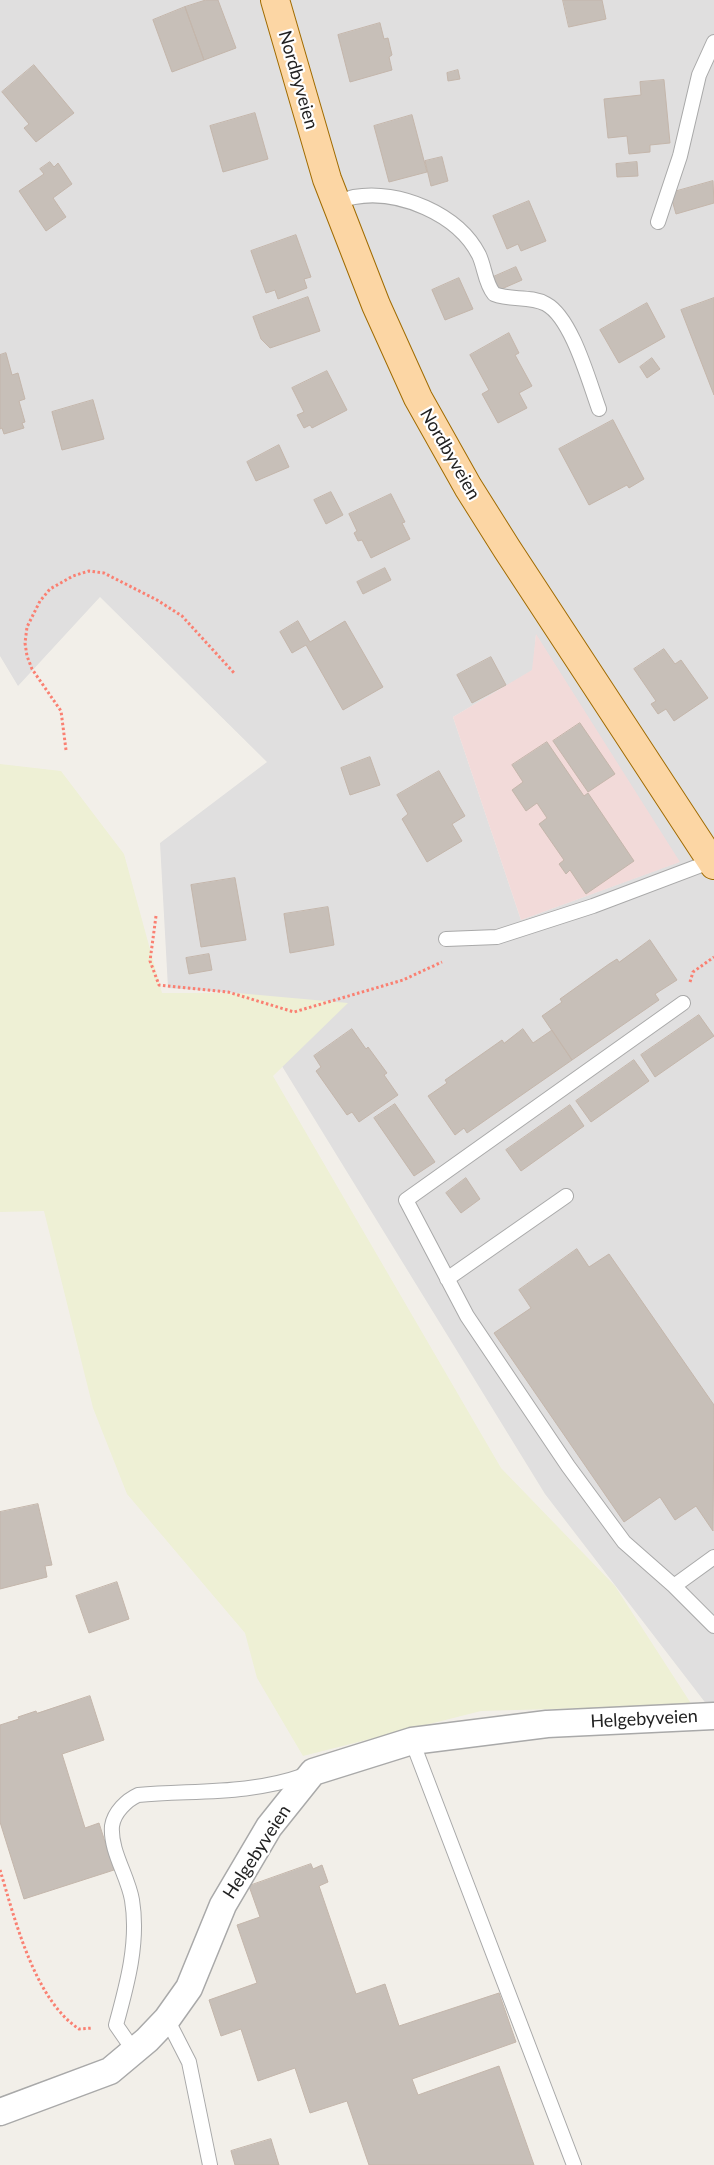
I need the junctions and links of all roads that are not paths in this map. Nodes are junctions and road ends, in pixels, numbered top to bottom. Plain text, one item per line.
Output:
1 (274, 0) edge
2 (714, 42) edge
3 (337, 205) junction
4 (658, 222) dead end
5 (600, 409) dead end
6 (713, 863) edge
7 (446, 939) dead end
8 (683, 1004) road end
9 (566, 1196) dead end
10 (448, 1279) junction
11 (714, 1557) edge
12 (674, 1586) junction
13 (714, 1626) edge
14 (714, 1716) edge
15 (412, 1741) junction
16 (313, 1772) junction
17 (167, 2019) junction
18 (134, 2051) junction
19 (0, 2112) edge
20 (210, 2165) edge
21 (574, 2165) edge

1 - 3 main road, Nordbyveien
2 - 4 lane
3 - 5 lane
3 - 6 main road, Nordbyveien
6 - 7 lane
8 - 10 lane
9 - 10 lane
10 - 12 lane
11 - 12 lane
12 - 13 lane
14 - 15 street, Helgebyveien
15 - 16 street, Helgebyveien
15 - 21 lane
16 - 17 street, Helgebyveien
16 - 18 lane
17 - 18 street, Helgebyveien
17 - 20 lane
18 - 19 street, Helgebyveien

